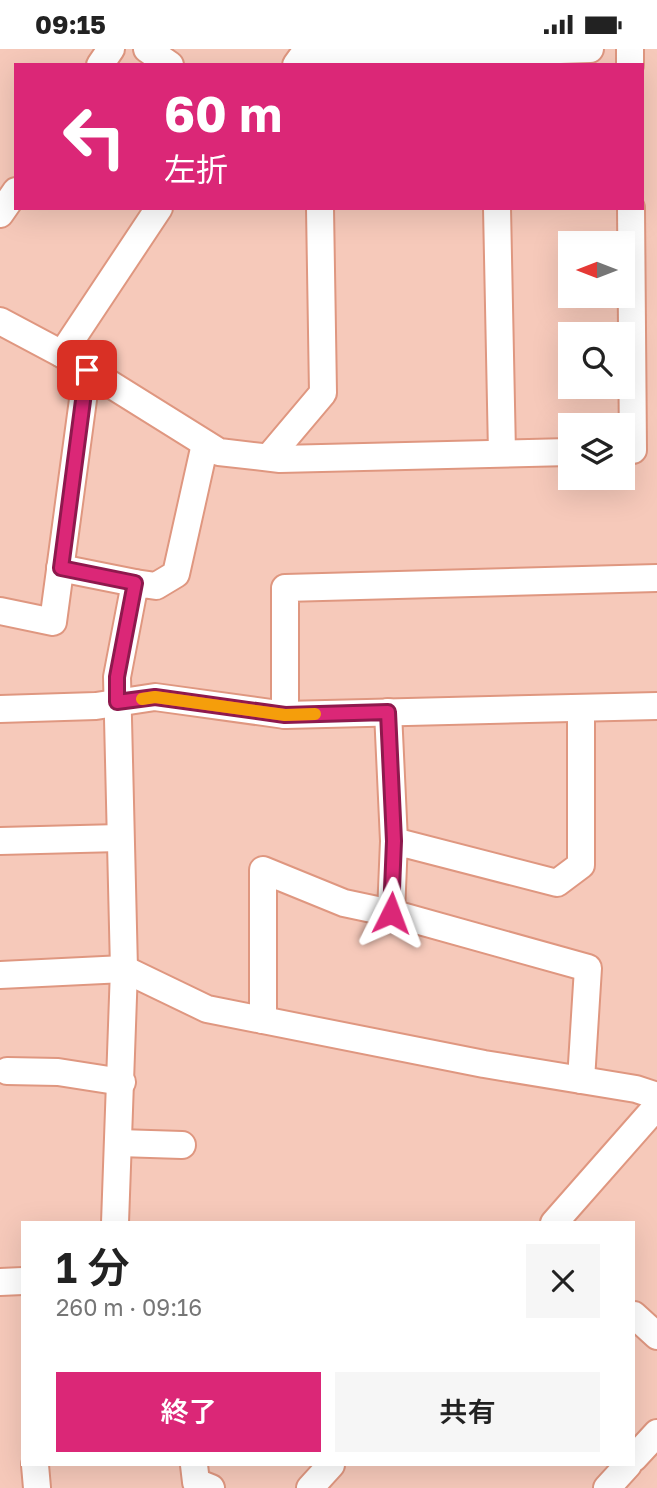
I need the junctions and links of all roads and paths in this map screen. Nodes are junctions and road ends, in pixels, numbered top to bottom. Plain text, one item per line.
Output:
1 (147, 49) edge
2 (590, 49) edge
3 (521, 50) edge
4 (396, 51) edge
5 (493, 58) edge
6 (306, 59) edge
7 (167, 63) edge
8 (14, 194) edge
9 (158, 210) edge
10 (320, 210) edge
11 (497, 210) edge
12 (631, 210) edge
13 (0, 214) edge
14 (0, 321) edge
15 (62, 354) junction
16 (87, 370) junction
17 (205, 444) junction
18 (638, 450) edge
19 (558, 451) edge
20 (502, 453) junction
21 (269, 457) junction
22 (61, 568) junction
23 (657, 577) edge
24 (135, 583) junction
25 (0, 611) edge
26 (117, 702) junction
27 (657, 706) edge
28 (581, 708) junction
29 (0, 709) edge
30 (388, 712) junction
31 (285, 715) junction
32 (120, 838) junction
33 (0, 841) edge
34 (394, 841) junction
35 (391, 913) junction
36 (124, 969) junction
37 (0, 975) edge
38 (263, 1020) junction
39 (7, 1071) dead end
40 (581, 1080) junction
41 (122, 1082) junction
42 (657, 1096) edge
43 (657, 1106) edge
44 (119, 1143) junction
45 (182, 1145) dead end
46 (115, 1221) edge
47 (556, 1221) edge
48 (21, 1281) edge
49 (0, 1282) edge
50 (635, 1316) edge
51 (657, 1336) edge
52 (657, 1433) edge
53 (635, 1457) edge
54 (35, 1466) edge
55 (194, 1466) edge
56 (627, 1466) edge
57 (37, 1488) edge
58 (211, 1488) edge
59 (607, 1488) edge

1 - 7 street
2 - 3 street
3 - 5 street
4 - 5 street
4 - 6 street
8 - 13 street
9 - 15 street
10 - 21 street
11 - 20 street
12 - 18 street
14 - 15 street
15 - 16 street
16 - 17 street
16 - 22 street
17 - 21 street
17 - 24 street
19 - 20 street
20 - 21 street
22 - 24 street
22 - 25 street
23 - 31 street
24 - 26 street
26 - 29 street
26 - 31 street
26 - 32 street
27 - 28 street
28 - 30 street
28 - 34 street
30 - 31 street
30 - 34 street
32 - 33 street
32 - 36 street
34 - 35 street
35 - 38 street
35 - 40 street
36 - 37 street
36 - 38 street
36 - 41 street
38 - 40 street
39 - 41 street
40 - 42 street
41 - 44 street
43 - 47 street
44 - 45 street
44 - 46 street
48 - 49 street
50 - 51 street
52 - 53 street
54 - 57 street
55 - 58 street
56 - 59 street

